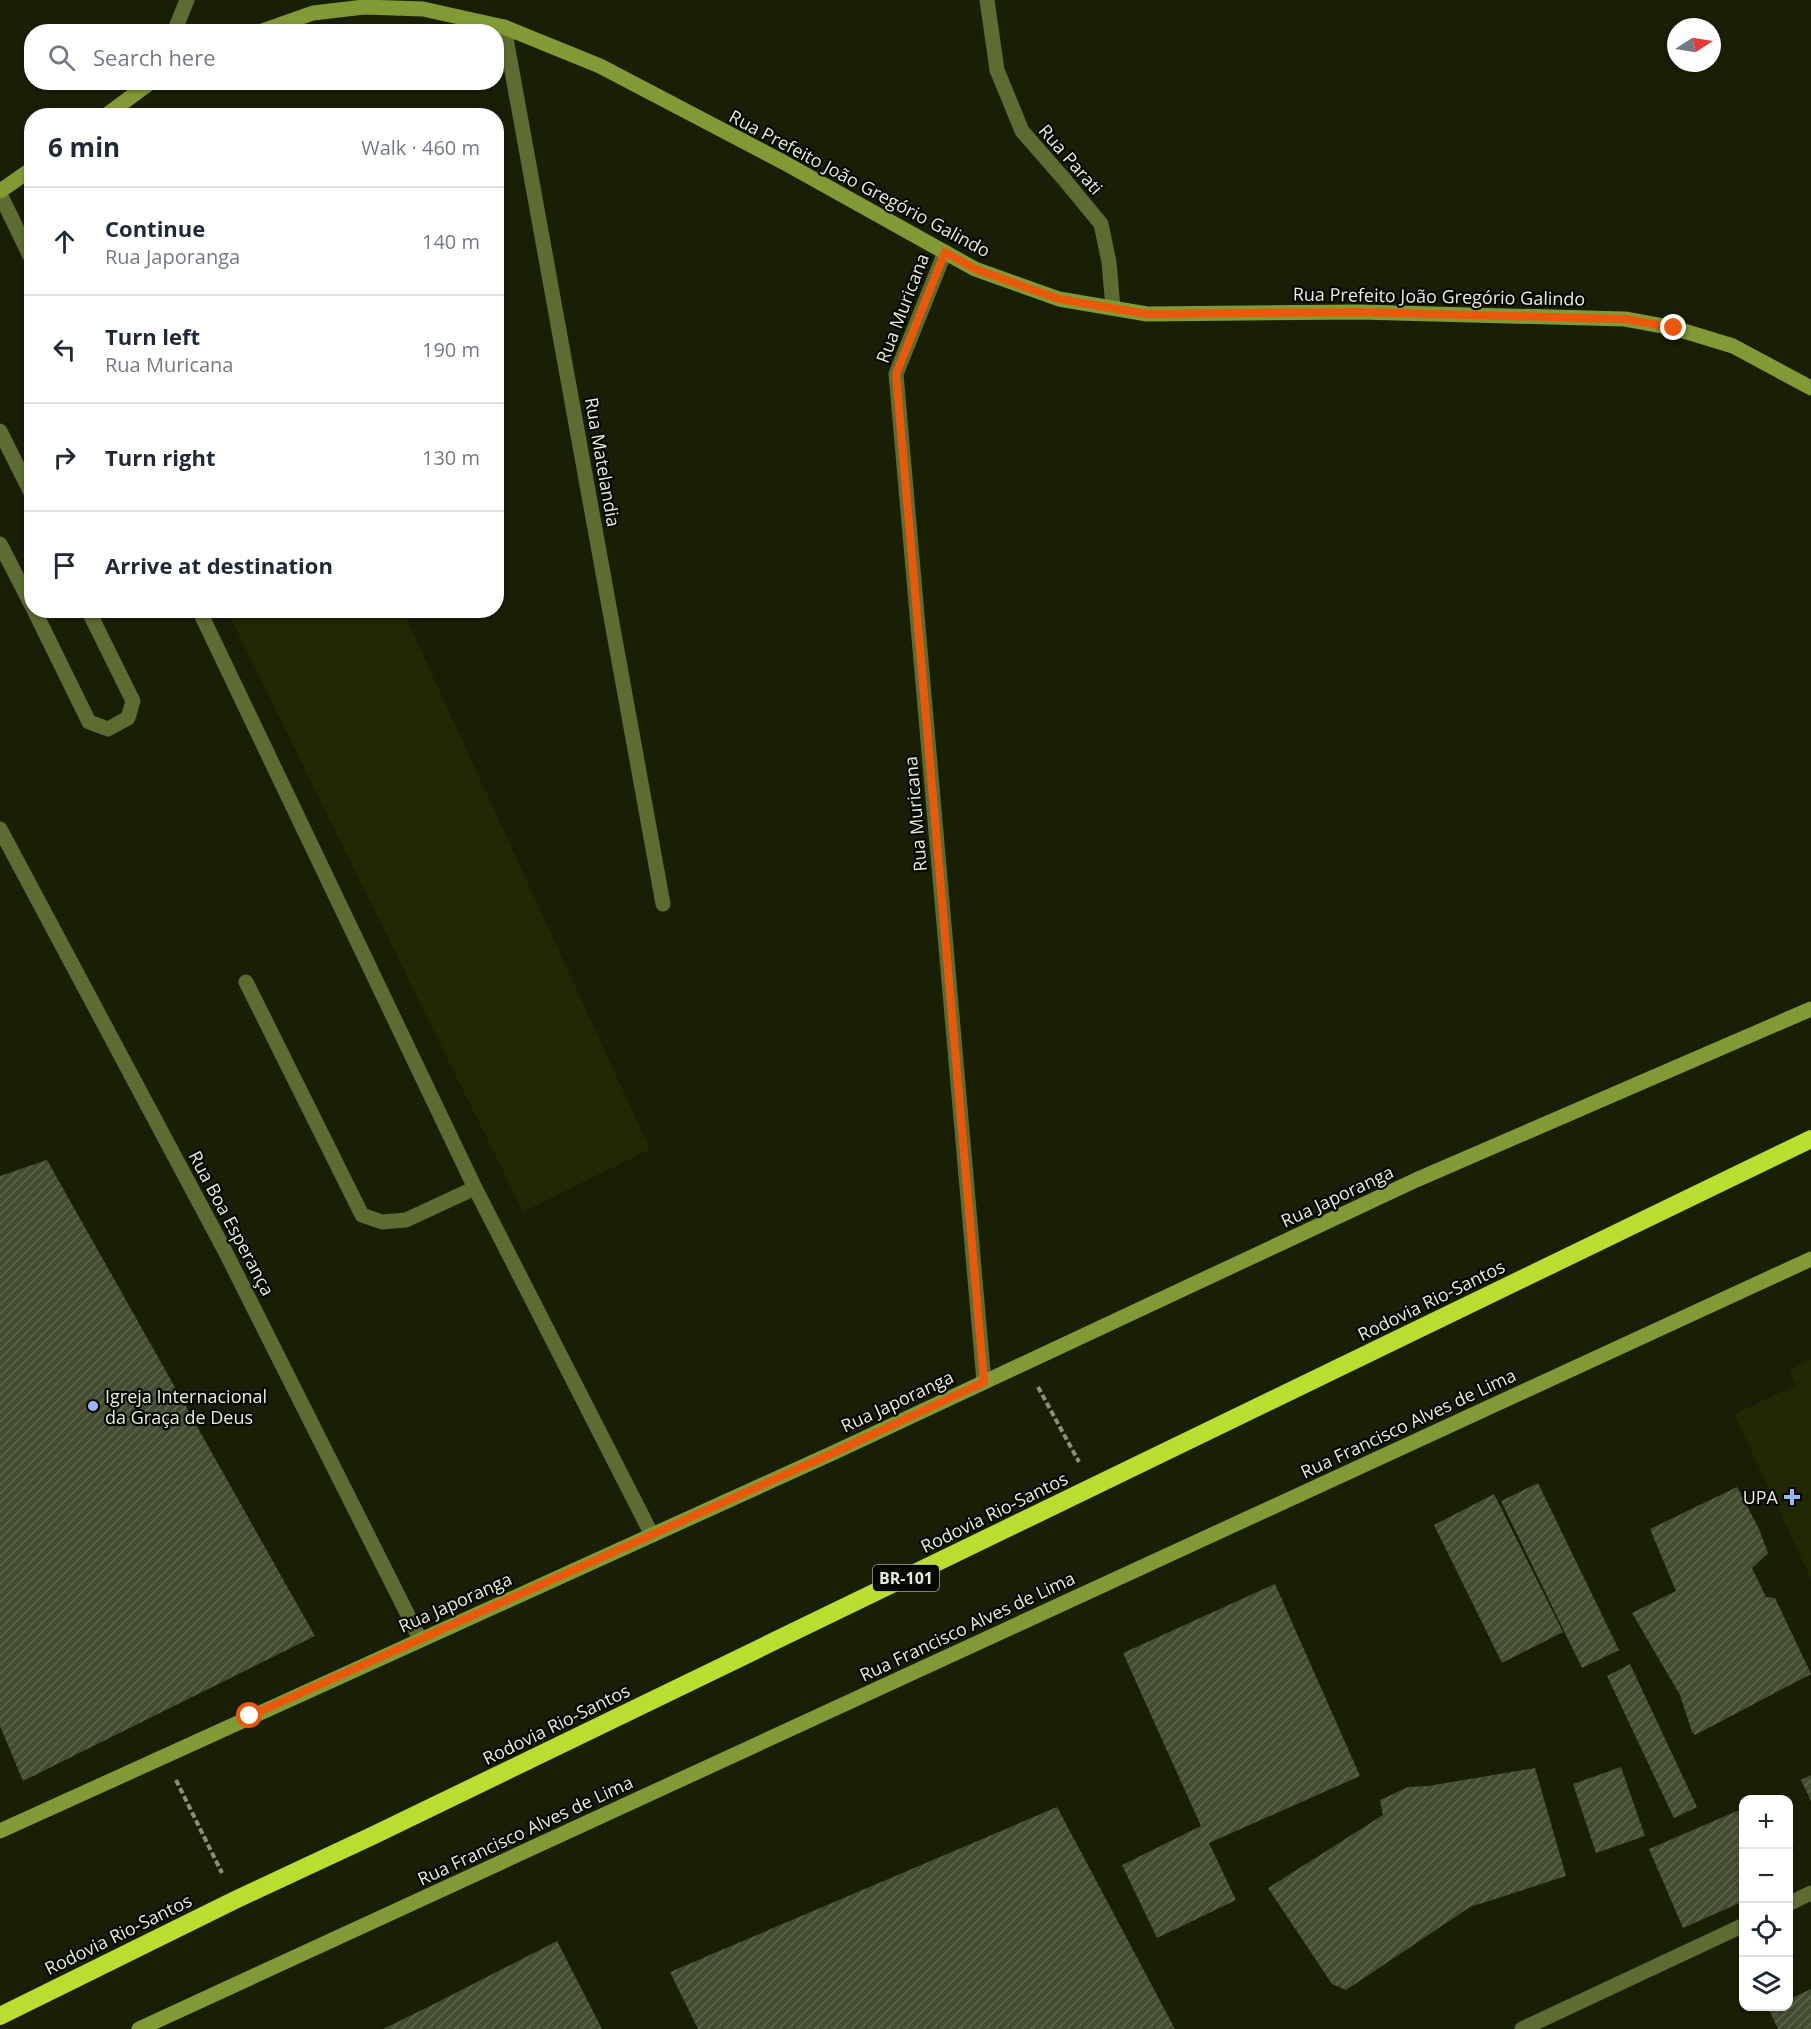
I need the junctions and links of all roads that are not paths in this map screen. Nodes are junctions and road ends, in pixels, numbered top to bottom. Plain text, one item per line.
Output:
1 (187, 0) edge
2 (987, 0) edge
3 (177, 24) edge
4 (282, 24) edge
5 (490, 24) edge
6 (504, 27) joint
7 (140, 90) edge
8 (116, 108) edge
9 (24, 175) edge
10 (0, 193) edge
11 (24, 243) edge
12 (945, 252) junction
13 (1113, 308) junction
14 (1811, 388) edge
15 (0, 431) edge
16 (24, 479) edge
17 (0, 544) edge
18 (24, 590) edge
19 (38, 618) edge
20 (92, 618) edge
21 (203, 618) edge
22 (0, 829) edge
23 (663, 904) dead end
24 (246, 982) dead end
25 (1811, 1009) edge
26 (1811, 1139) edge
27 (475, 1188) junction
28 (1811, 1259) edge
29 (984, 1382) junction
30 (652, 1535) junction
31 (420, 1639) junction
32 (0, 1831) edge
33 (1811, 1893) edge
34 (1790, 1903) edge
35 (1739, 1927) edge
36 (0, 2016) edge
37 (139, 2029) edge
38 (1522, 2029) edge

1 - 3 street
2 - 13 street, Rua Parati
4 - 5 main road, Rua Prefeito João Gregório Galindo
6 - 12 main road, Rua Prefeito João Gregório Galindo
6 - 23 street, Rua Matelandia
7 - 8 main road
9 - 10 main road
10 - 11 street
12 - 13 main road, Rua Prefeito João Gregório Galindo
12 - 29 street, Rua Muricana
13 - 14 main road, Rua Prefeito João Gregório Galindo
15 - 16 street
17 - 18 street
19 - 20 street
21 - 27 street
22 - 31 street, Rua Boa Esperança
24 - 27 street
25 - 29 main road, Rua Japoranga
26 - 36 highway, Rodovia Rio-Santos / BR-101
27 - 30 street
28 - 37 main road, Rua Francisco Alves de Lima
29 - 30 main road, Rua Japoranga
30 - 31 main road, Rua Japoranga
31 - 32 main road, Rua Japoranga
33 - 34 street
35 - 38 street

